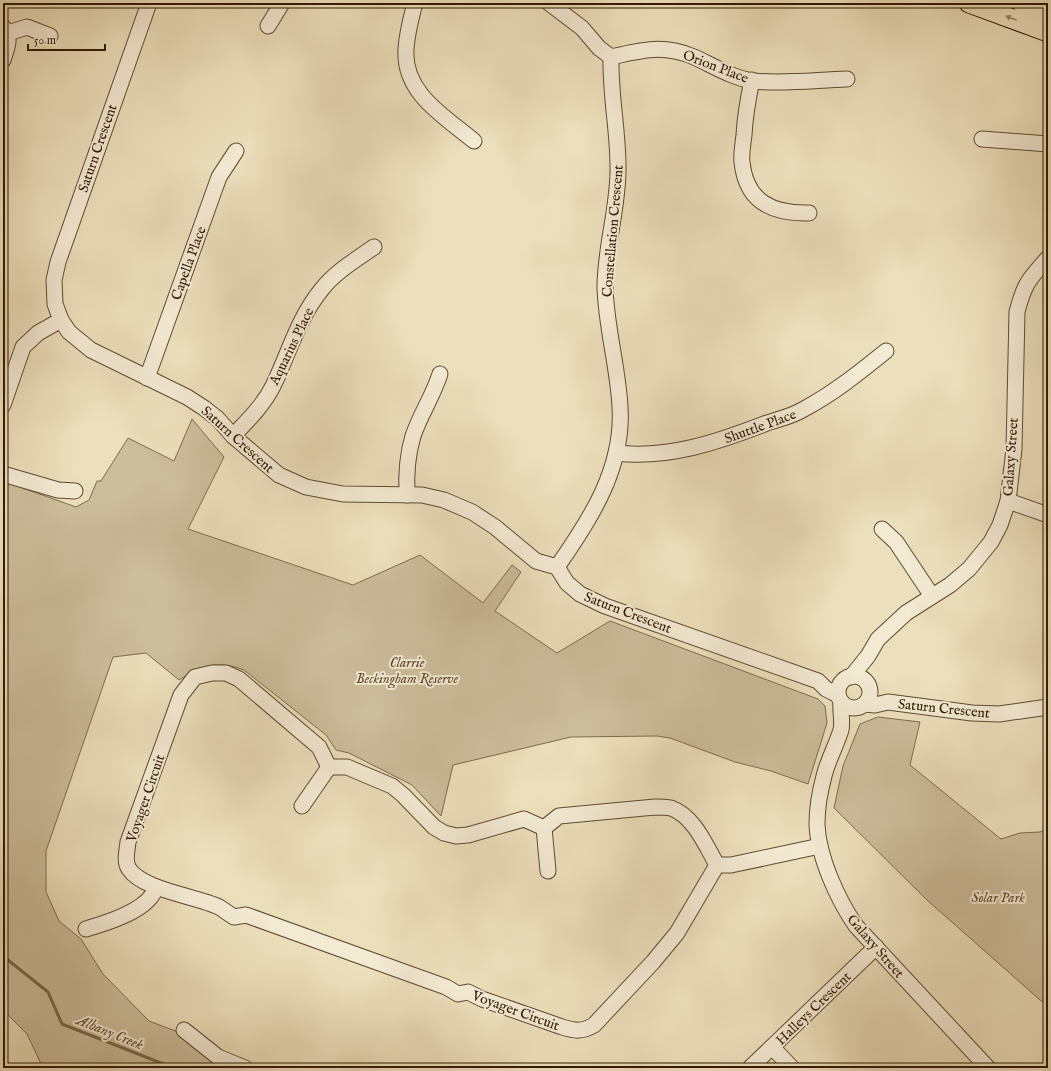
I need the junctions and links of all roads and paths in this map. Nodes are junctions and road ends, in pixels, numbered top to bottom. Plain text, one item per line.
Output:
1 (149, 3) edge
2 (282, 3) edge
3 (414, 3) edge
4 (549, 3) edge
5 (969, 3) edge
6 (1022, 3) edge
7 (1048, 12) edge
8 (268, 26) dead end
9 (5, 30) edge
10 (1048, 32) edge
11 (50, 36) dead end
12 (611, 57) junction
13 (3, 60) edge
14 (847, 79) dead end
15 (752, 80) junction
16 (982, 139) dead end
17 (474, 141) dead end
18 (1048, 144) edge
19 (236, 151) dead end
20 (809, 213) dead end
21 (374, 247) dead end
22 (1048, 258) edge
23 (61, 320) junction
24 (886, 351) dead end
25 (440, 374) dead end
26 (147, 378) junction
27 (3, 405) edge
28 (233, 436) junction
29 (616, 453) junction
30 (3, 474) edge
31 (75, 491) dead end
32 (407, 494) junction
33 (1008, 501) junction
34 (1048, 515) edge
35 (882, 529) dead end
36 (557, 567) junction
37 (932, 596) junction
38 (868, 656) junction
39 (843, 689) junction
40 (865, 696) junction
41 (1048, 707) edge
42 (841, 728) junction
43 (329, 767) junction
44 (302, 806) dead end
45 (544, 828) junction
46 (820, 846) junction
47 (717, 866) junction
48 (548, 871) dead end
49 (156, 887) junction
50 (86, 929) dead end
51 (876, 947) junction
52 (184, 1030) dead end
53 (772, 1047) junction
54 (245, 1068) edge
55 (750, 1068) edge
56 (792, 1068) edge
57 (988, 1068) edge

1 - 23 street, Saturn Crescent
2 - 8 street
3 - 17 street
4 - 12 street
10 -> 5 main road
6 - 7 main road
9 - 11 street
9 - 13 street
12 - 15 street, Orion Place
12 - 29 street, Constellation Crescent
14 - 15 street, Orion Place
15 - 20 street
16 - 18 street
19 - 26 street, Capella Place
21 - 28 street, Aquarius Place
22 - 33 street, Galaxy Street
23 - 26 street, Saturn Crescent
23 - 27 street
24 - 29 street, Shuttle Place
25 - 32 street
26 - 28 street, Saturn Crescent
28 - 32 street, Saturn Crescent
29 - 36 street, Constellation Crescent
30 - 31 street
32 - 36 street, Saturn Crescent
33 - 34 street
33 - 37 street, Galaxy Street
35 - 37 street
36 - 39 street, Saturn Crescent
37 - 38 street, Galaxy Street
38 - 39 street, Galaxy Street
38 - 40 street, Galaxy Street
39 - 40 street
39 - 40 street
39 - 42 street, Galaxy Street
40 - 41 street, Saturn Crescent
40 - 42 street, Galaxy Street
42 - 46 street, Galaxy Street
43 - 44 street
43 - 45 street
43 - 49 street, Voyager Circuit
45 - 47 street
45 - 48 street
46 - 47 street
46 - 51 street, Galaxy Street
47 - 49 street, Voyager Circuit
49 - 50 street
51 - 53 street, Halleys Crescent
51 - 57 street, Galaxy Street
52 - 54 street
53 - 55 street, Halleys Crescent
53 - 56 street

